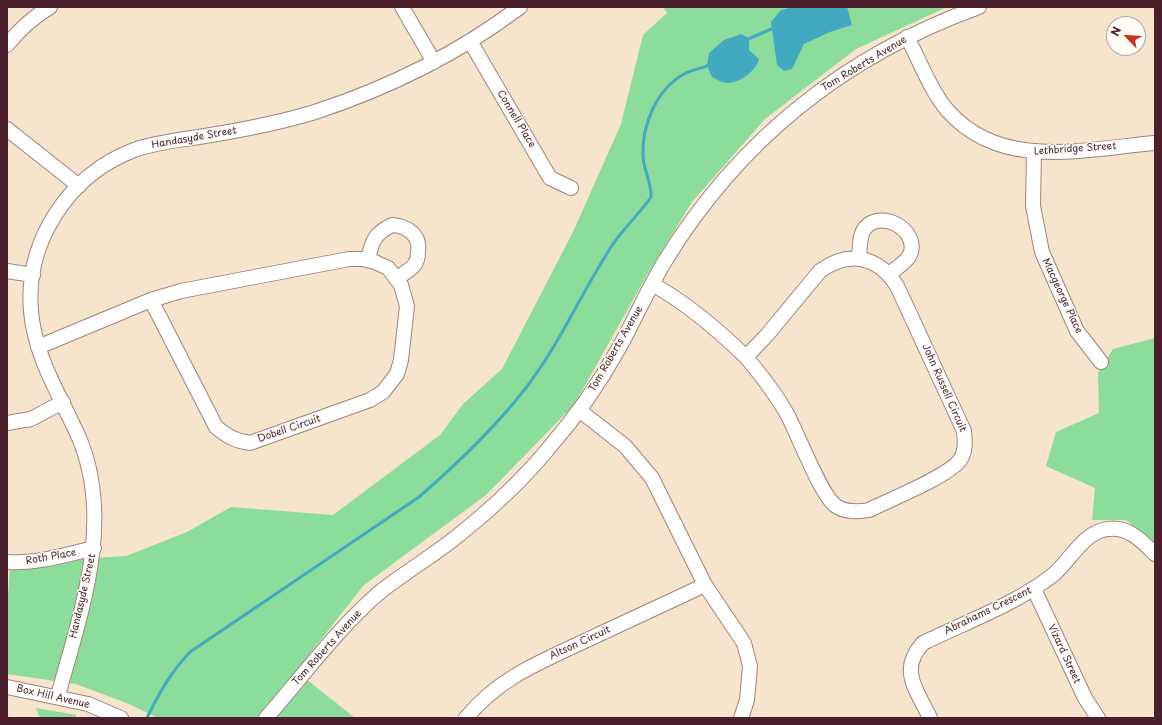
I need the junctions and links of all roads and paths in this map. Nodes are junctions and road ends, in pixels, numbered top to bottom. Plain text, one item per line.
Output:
1 (50, 7) edge
2 (402, 7) edge
3 (520, 7) edge
4 (979, 7) edge
5 (907, 37) junction
6 (470, 41) junction
7 (7, 45) edge
8 (434, 62) junction
9 (7, 128) edge
10 (1155, 143) edge
11 (1034, 152) junction
12 (79, 186) junction
13 (571, 188) dead end
14 (859, 258) junction
15 (368, 260) junction
16 (7, 271) edge
17 (889, 274) junction
18 (33, 275) junction
19 (397, 278) junction
20 (652, 284) junction
21 (151, 300) junction
22 (38, 347) junction
23 (746, 358) junction
24 (1101, 362) dead end
25 (63, 402) junction
26 (579, 410) junction
27 (7, 423) edge
28 (94, 548) junction
29 (1155, 554) edge
30 (7, 562) edge
31 (705, 585) junction
32 (1034, 589) junction
33 (7, 687) edge
34 (58, 696) junction
35 (268, 715) edge
36 (121, 718) edge
37 (466, 718) edge
38 (740, 718) edge
39 (930, 718) edge
40 (1098, 718) edge

1 - 7 street
2 - 8 street
3 - 6 street, Handasyde Street
4 - 5 street, Tom Roberts Avenue
5 - 11 street, Lethbridge Street
5 - 20 street, Tom Roberts Avenue
6 - 8 street, Handasyde Street
6 - 13 street, Connell Place
8 - 12 street, Handasyde Street
9 - 12 street
10 - 11 street, Lethbridge Street
11 - 24 street, Macgeorge Place
12 - 18 street, Handasyde Street
14 - 17 street, John Russell Circuit
14 - 17 street
14 - 23 street, John Russell Circuit
15 - 19 street, Dobell Circuit
15 - 19 street
15 - 21 street, Dobell Circuit
16 - 18 street
17 - 23 street, John Russell Circuit
18 - 22 street, Handasyde Street
19 - 21 street, Dobell Circuit
20 - 23 street, John Russell Circuit
20 - 26 street, Tom Roberts Avenue
21 - 22 street, Dobell Circuit
22 - 25 street, Handasyde Street
25 - 27 street
25 - 28 street, Handasyde Street
26 - 31 street
26 - 35 street, Tom Roberts Avenue
28 - 30 street, Roth Place
28 - 34 street, Handasyde Street
29 - 32 street, Abrahams Crescent
31 - 37 street, Altson Circuit
31 - 38 street
32 - 39 street, Abrahams Crescent
32 - 40 street, Vizard Street
33 - 34 street, Box Hill Avenue
34 - 36 street, Box Hill Avenue

